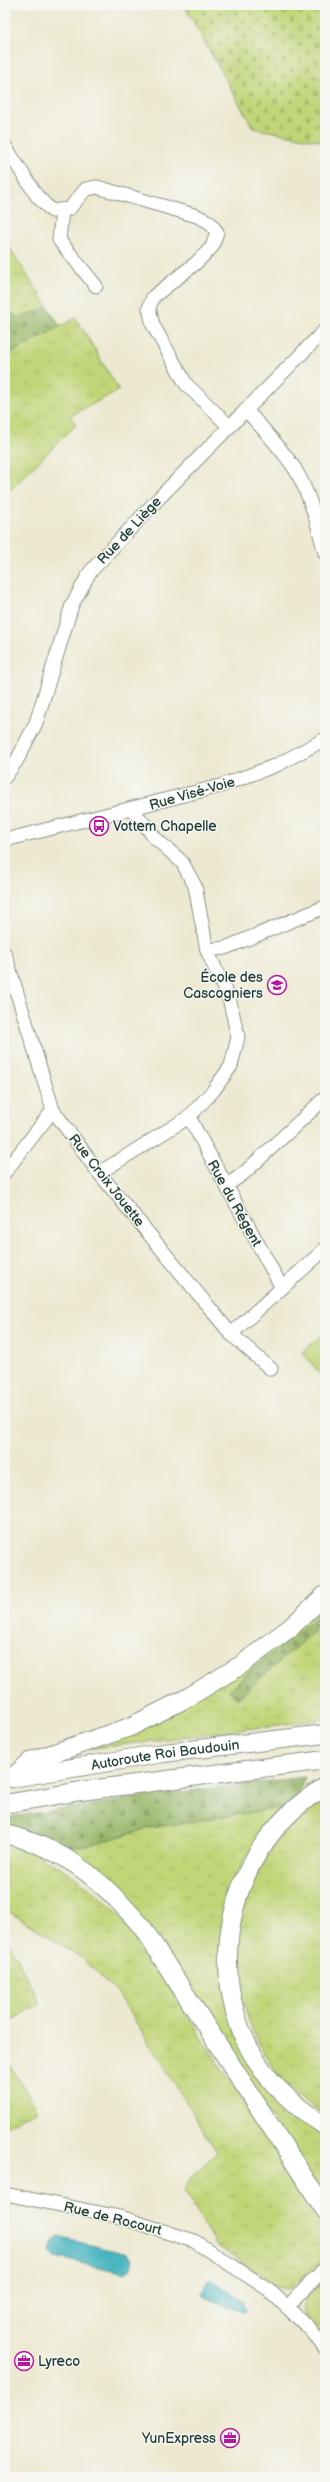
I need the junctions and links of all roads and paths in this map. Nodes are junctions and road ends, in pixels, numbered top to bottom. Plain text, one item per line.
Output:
1 (5, 146) edge
2 (62, 210) junction
3 (96, 286) dead end
4 (325, 330) edge
5 (246, 410) junction
6 (229, 426) junction
7 (325, 553) edge
8 (325, 739) edge
9 (5, 777) edge
10 (133, 810) junction
11 (5, 840) edge
12 (325, 907) edge
13 (207, 950) junction
14 (5, 954) edge
15 (325, 1098) edge
16 (53, 1110) junction
17 (189, 1117) junction
18 (5, 1172) edge
19 (99, 1172) junction
20 (227, 1186) junction
21 (325, 1249) edge
22 (282, 1288) junction
23 (231, 1334) junction
24 (271, 1370) dead end
25 (325, 1595) edge
26 (325, 1734) edge
27 (325, 1760) edge
28 (9, 1778) edge
29 (325, 1787) edge
30 (5, 1804) edge
31 (5, 1834) edge
32 (325, 2126) edge
33 (5, 2194) edge
34 (325, 2210) edge
35 (325, 2268) edge
36 (287, 2307) junction
37 (325, 2349) edge

1 - 2 street
2 - 3 street
2 - 6 street
4 - 5 street, Rue de Liège
5 - 6 street, Rue de Liège
5 - 7 street
6 - 9 street, Rue de Liège
8 - 10 street, Rue Visé-Voie
10 - 11 street, Rue Visé-Voie
10 - 13 street
12 - 13 street
13 - 17 street
14 - 16 street, Rue Croix Jouette
15 - 20 street
16 - 18 street
16 - 19 street, Rue Croix Jouette
17 - 19 street
17 - 20 street, Rue du Régent
19 - 23 street, Rue Croix Jouette
20 - 22 street, Rue du Régent
21 - 22 street
22 - 23 street
23 - 24 street, Rue Croix Jouette
25 - 28 highway
26 - 28 highway, Autoroute Roi Baudouin
27 - 30 highway
29 - 32 highway
31 - 34 highway
33 - 36 street, Rue de Rocourt
35 - 36 street
36 - 37 street, Rue de Rocourt

